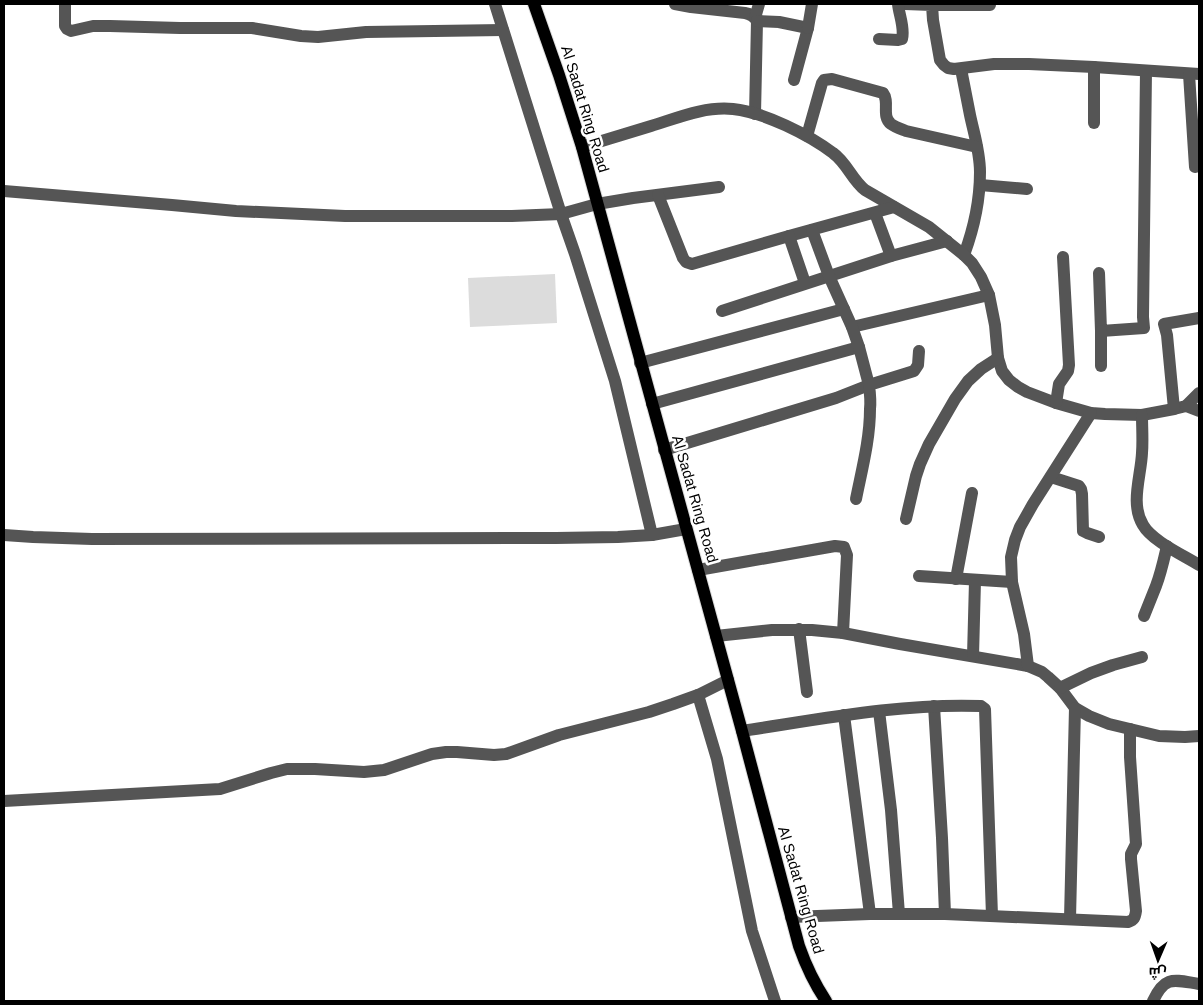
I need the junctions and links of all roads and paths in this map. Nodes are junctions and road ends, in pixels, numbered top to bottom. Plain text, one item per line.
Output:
1 (65, 4) edge
2 (494, 4) edge
3 (534, 4) edge
4 (676, 4) edge
5 (759, 4) edge
6 (812, 4) edge
7 (898, 4) edge
8 (905, 4) edge
9 (931, 5) edge
10 (990, 5) dead end
11 (706, 6) edge
12 (756, 20) junction
13 (808, 28) junction
14 (503, 30) junction
15 (879, 39) dead end
16 (1094, 67) junction
17 (961, 69) junction
18 (1146, 71) junction
19 (1194, 74) edge
20 (794, 80) dead end
21 (755, 114) junction
22 (1094, 124) dead end
23 (806, 136) junction
24 (582, 147) junction
25 (977, 147) junction
26 (1195, 168) dead end
27 (980, 184) junction
28 (719, 187) dead end
29 (1027, 189) dead end
30 (4, 190) edge
31 (658, 195) junction
32 (597, 204) junction
33 (894, 207) junction
34 (875, 213) junction
35 (561, 214) junction
36 (812, 230) junction
37 (789, 236) junction
38 (947, 241) junction
39 (964, 255) junction
40 (891, 256) junction
41 (1063, 257) dead end
42 (1099, 273) dead end
43 (829, 276) junction
44 (805, 283) junction
45 (989, 295) junction
46 (844, 309) junction
47 (722, 311) dead end
48 (1199, 318) edge
49 (1164, 324) junction
50 (852, 327) junction
51 (1144, 328) junction
52 (1101, 331) junction
53 (860, 347) junction
54 (919, 352) dead end
55 (998, 358) junction
56 (640, 363) junction
57 (1101, 366) dead end
58 (869, 385) junction
59 (1199, 393) edge
60 (1056, 403) junction
61 (652, 404) junction
62 (1180, 408) junction
63 (1091, 412) junction
64 (1199, 412) edge
65 (1142, 415) junction
66 (664, 450) junction
67 (1051, 477) junction
68 (972, 493) dead end
69 (856, 499) dead end
70 (906, 519) dead end
71 (686, 529) junction
72 (652, 534) junction
73 (4, 535) edge
74 (1099, 537) dead end
75 (1167, 546) junction
76 (1199, 565) edge
77 (698, 570) junction
78 (918, 576) dead end
79 (956, 579) junction
80 (976, 581) junction
81 (1012, 582) junction
82 (1144, 616) dead end
83 (800, 629) junction
84 (842, 633) junction
85 (716, 636) junction
86 (973, 656) junction
87 (1142, 657) dead end
88 (1028, 666) junction
89 (728, 680) junction
90 (1060, 688) junction
91 (807, 692) dead end
92 (698, 695) junction
93 (934, 706) junction
94 (1074, 708) junction
95 (879, 711) junction
96 (844, 715) junction
97 (1130, 729) junction
98 (742, 731) junction
99 (1199, 736) edge
100 (4, 800) edge
101 (870, 914) junction
102 (899, 914) junction
103 (946, 914) junction
104 (791, 916) junction
105 (992, 916) junction
106 (1070, 918) junction
107 (1199, 984) edge
108 (774, 1001) edge
109 (826, 1001) edge
110 (1152, 1001) edge

1 - 14 street
2 - 14 street
3 - 24 main road, Al Sadat Ring Road
4 - 11 street
5 - 12 street
6 - 13 street
7 - 15 street
8 - 9 street
9 - 10 street
9 - 17 street
11 - 12 street
12 - 13 street
12 - 21 street
13 - 20 street
14 - 35 street
16 - 17 street
16 - 18 street
16 - 22 street
17 - 25 street
18 - 19 street
18 - 51 street
19 - 26 street
21 - 23 street
21 - 24 street
23 - 25 street
23 - 33 street
24 - 32 main road, Al Sadat Ring Road
25 - 27 street
27 - 29 street
27 - 39 street
28 - 31 street
30 - 35 street
31 - 32 street
31 - 37 street
32 - 35 street
32 - 56 main road, Al Sadat Ring Road
33 - 34 street
33 - 38 street
34 - 36 street
34 - 40 street
35 - 72 street
36 - 37 street
36 - 43 street
37 - 44 street
38 - 39 street
38 - 40 street
39 - 45 street
40 - 43 street
41 - 60 street
42 - 52 street
43 - 44 street
43 - 46 street
44 - 47 street
45 - 50 street
45 - 55 street
46 - 50 street
46 - 56 street
48 - 49 street
49 - 51 street
49 - 62 street
50 - 53 street
51 - 52 street
52 - 57 street
53 - 58 street
53 - 61 street
54 - 58 street
55 - 60 street
55 - 70 street
56 - 61 main road, Al Sadat Ring Road
58 - 66 street
58 - 69 street
59 - 62 street
60 - 63 street
61 - 66 main road, Al Sadat Ring Road
62 - 64 street
62 - 65 street
63 - 65 street
63 - 67 street
65 - 75 street
66 - 71 main road, Al Sadat Ring Road
67 - 74 street
67 - 81 street
68 - 79 street
71 - 72 street
71 - 77 main road, Al Sadat Ring Road
72 - 73 street
75 - 76 street
75 - 82 street
77 - 84 street
77 - 85 main road, Al Sadat Ring Road
78 - 79 street
79 - 80 street
80 - 81 street
80 - 86 street
81 - 88 street
83 - 84 street
83 - 85 street
83 - 91 street
84 - 86 street
85 - 89 main road, Al Sadat Ring Road
86 - 88 street
87 - 90 street
88 - 90 street
89 - 92 street
89 - 98 main road, Al Sadat Ring Road
90 - 94 street
92 - 100 street
92 - 108 street
93 - 95 street
93 - 103 street
93 - 105 street
94 - 97 street
94 - 106 street
95 - 96 street
95 - 102 street
96 - 98 street
96 - 101 street
97 - 99 street
97 - 106 street
98 - 104 main road, Al Sadat Ring Road
101 - 102 street
101 - 104 street
102 - 103 street
103 - 105 street
104 - 109 main road, Al Sadat Ring Road
105 - 106 street
107 - 110 street

